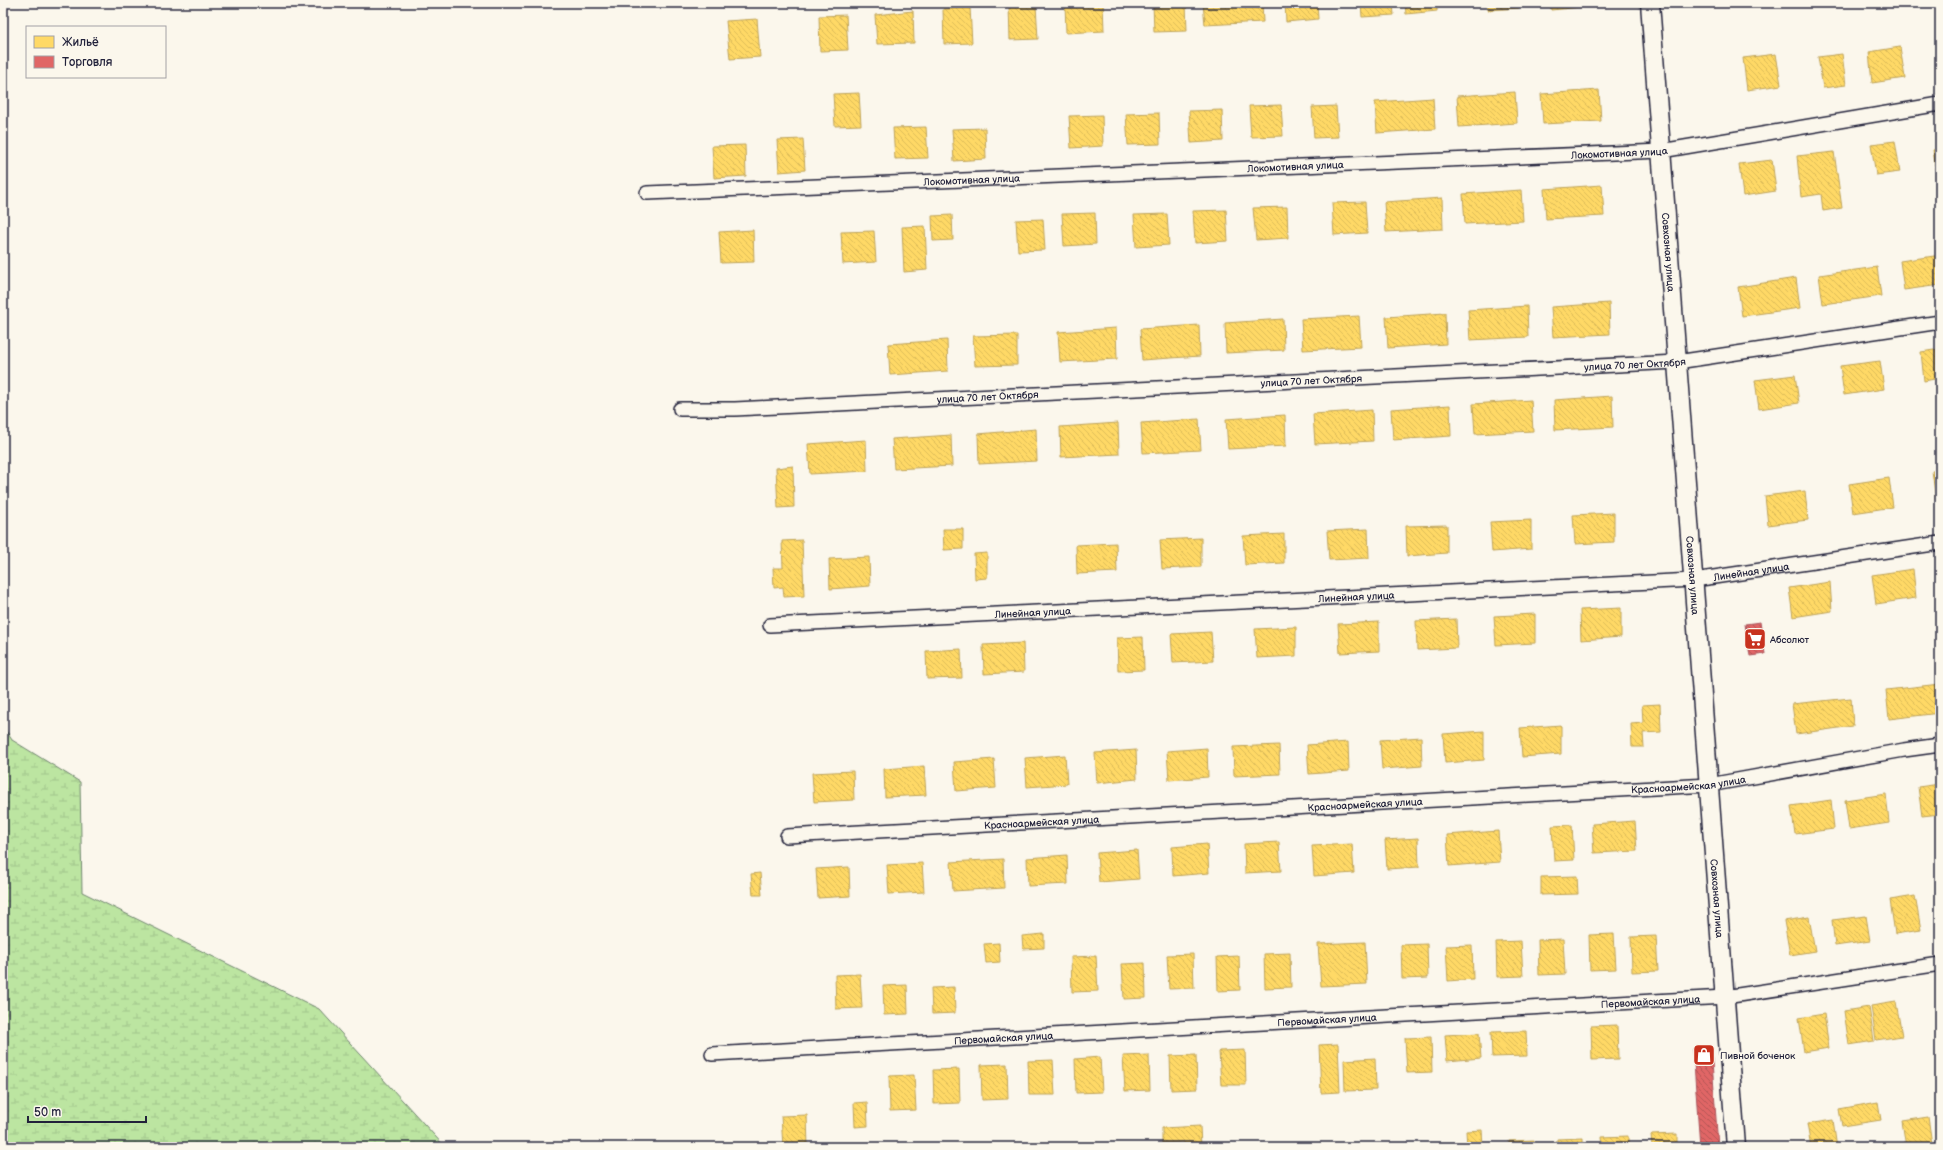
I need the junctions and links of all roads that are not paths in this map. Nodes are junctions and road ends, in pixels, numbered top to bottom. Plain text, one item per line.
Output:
1 (1650, 3) edge
2 (1940, 104) edge
3 (1661, 151) junction
4 (647, 193) dead end
5 (1940, 322) edge
6 (1677, 362) junction
7 (680, 409) dead end
8 (1940, 543) edge
9 (1694, 580) junction
10 (770, 625) dead end
11 (1940, 745) edge
12 (1709, 785) junction
13 (787, 836) dead end
14 (1940, 964) edge
15 (1725, 997) junction
16 (712, 1054) dead end
17 (1736, 1147) edge

1 - 3 street, Совхозная улица
2 - 3 street, Локомотивная улица
3 - 4 street, Локомотивная улица
3 - 6 street, Совхозная улица
5 - 6 street, улица 70 лет Октября
6 - 7 street, улица 70 лет Октября
6 - 9 street, Совхозная улица
8 - 9 street, Линейная улица
9 - 10 street, Линейная улица
9 - 12 street, Совхозная улица
11 - 12 street, Красноармейская улица
12 - 13 street, Красноармейская улица
12 - 15 street, Совхозная улица
14 - 15 street, Первомайская улица
15 - 16 street, Первомайская улица
15 - 17 street, Совхозная улица

